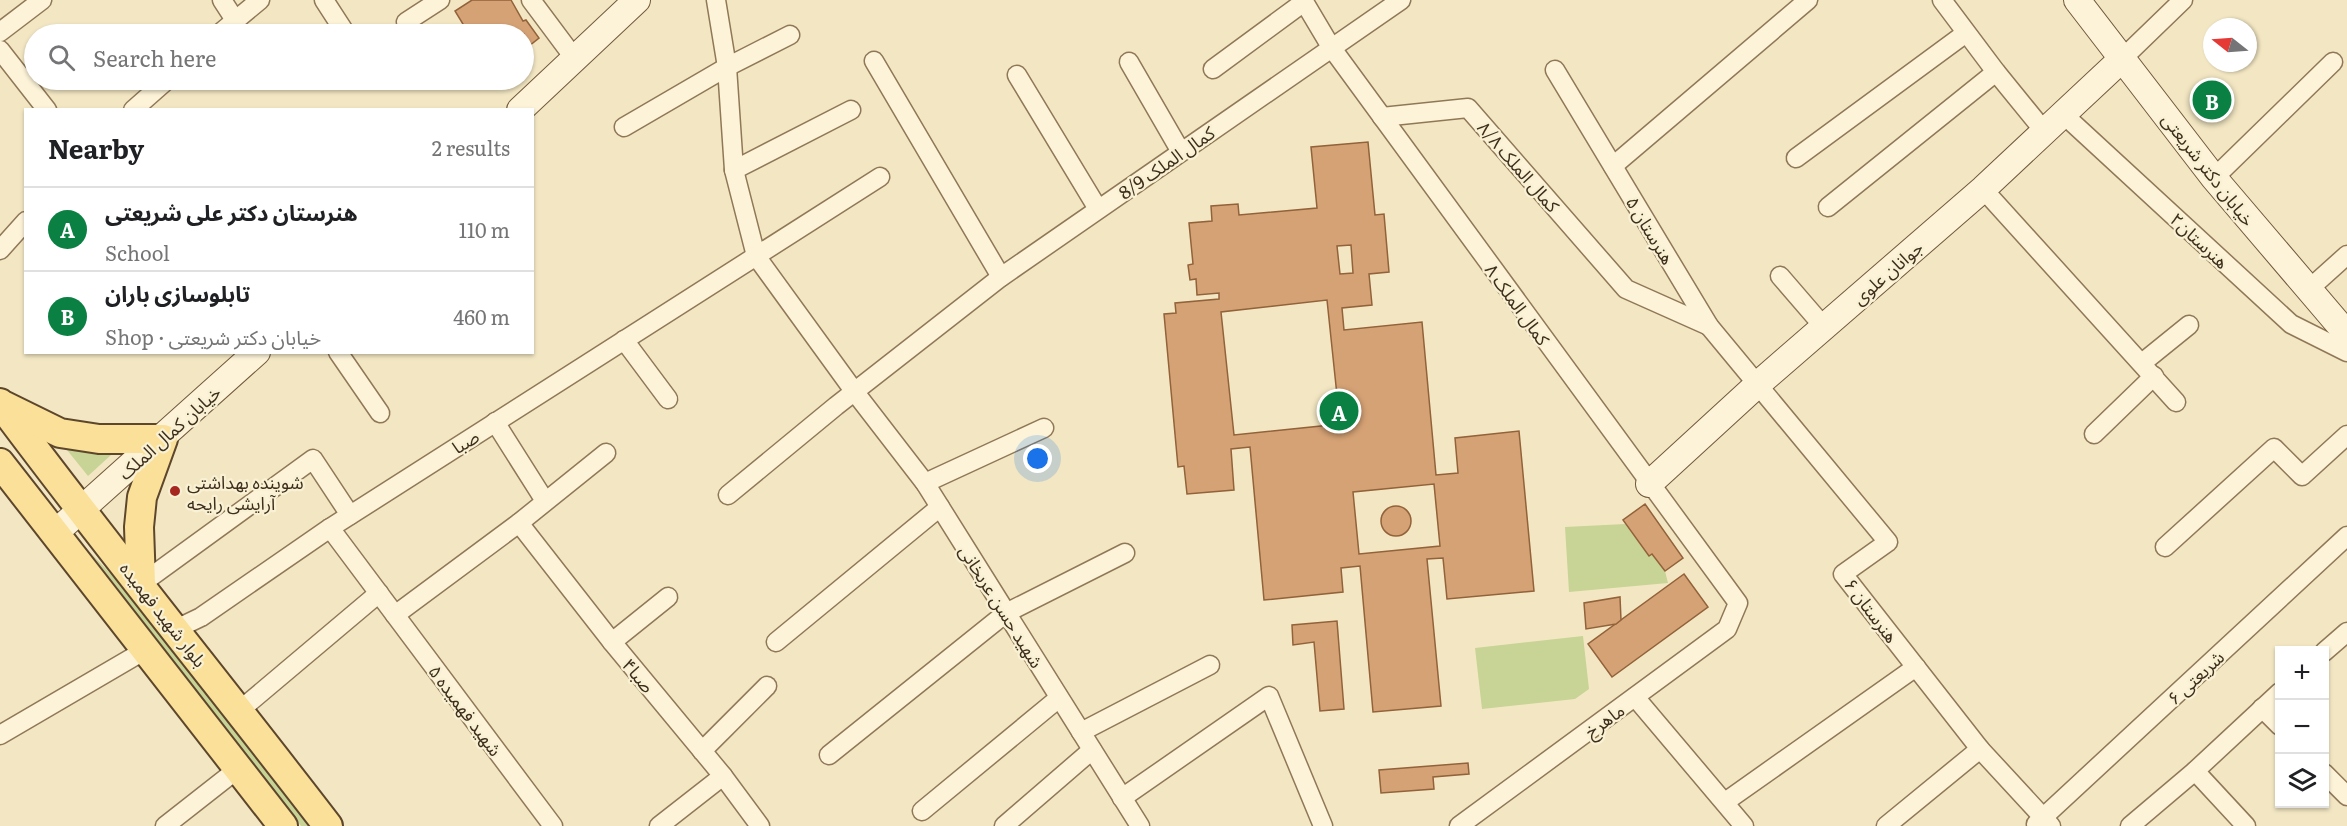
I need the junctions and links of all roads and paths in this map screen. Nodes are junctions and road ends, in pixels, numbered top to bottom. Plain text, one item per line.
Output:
1 (42, 0) edge
2 (222, 0) edge
3 (260, 0) edge
4 (324, 0) edge
5 (440, 0) edge
6 (531, 0) edge
7 (637, 0) edge
8 (716, 0) edge
9 (1401, 0) edge
10 (1808, 0) edge
11 (1942, 0) edge
12 (2077, 0) edge
13 (2183, 0) edge
14 (1304, 1) edge
15 (235, 20) junction
16 (406, 22) dead end
17 (230, 24) edge
18 (340, 24) edge
19 (0, 32) edge
20 (1966, 33) junction
21 (790, 35) dead end
22 (1331, 47) junction
23 (0, 50) edge
24 (2123, 58) junction
25 (575, 59) junction
26 (874, 61) dead end
27 (1129, 62) dead end
28 (2334, 62) dead end
29 (727, 67) junction
30 (1213, 69) dead end
31 (1555, 70) dead end
32 (1996, 72) junction
33 (1017, 75) dead end
34 (24, 81) edge
35 (31, 90) edge
36 (156, 90) edge
37 (45, 108) edge
38 (135, 108) edge
39 (522, 108) edge
40 (851, 110) dead end
41 (2062, 114) junction
42 (1382, 117) junction
43 (624, 127) dead end
44 (2044, 131) junction
45 (1181, 152) junction
46 (1796, 158) dead end
47 (1613, 166) junction
48 (734, 170) junction
49 (880, 177) dead end
50 (2214, 178) junction
51 (1983, 189) junction
52 (1828, 207) dead end
53 (1098, 209) junction
54 (24, 223) edge
55 (0, 250) edge
56 (2347, 255) edge
57 (756, 256) junction
58 (1780, 276) dead end
59 (1001, 277) junction
60 (2308, 290) junction
61 (2189, 325) dead end
62 (1709, 326) junction
63 (1824, 327) junction
64 (2347, 334) edge
65 (624, 340) junction
66 (2347, 352) edge
67 (255, 354) edge
68 (339, 354) edge
69 (2148, 370) junction
70 (1757, 385) junction
71 (854, 391) junction
72 (668, 399) dead end
73 (2176, 402) dead end
74 (0, 403) edge
75 (380, 413) dead end
76 (495, 422) junction
77 (1044, 428) dead end
78 (2094, 434) dead end
79 (2347, 435) edge
80 (163, 439) junction
81 (606, 453) dead end
82 (1, 465) edge
83 (925, 483) junction
84 (1649, 484) junction
85 (728, 495) dead end
86 (545, 501) junction
87 (940, 507) junction
88 (81, 512) junction
89 (350, 514) junction
90 (519, 523) junction
91 (330, 528) junction
92 (56, 532) junction
93 (2347, 536) edge
94 (2165, 547) dead end
95 (1125, 553) dead end
96 (87, 572) junction
97 (141, 584) junction
98 (379, 593) junction
99 (668, 597) dead end
100 (1738, 603) joint
101 (1006, 613) junction
102 (395, 615) junction
103 (176, 629) junction
104 (2345, 638) edge
105 (612, 642) junction
106 (776, 642) dead end
107 (147, 649) junction
108 (2329, 649) edge
109 (1210, 665) dead end
110 (1916, 667) junction
111 (767, 686) dead end
112 (2275, 696) edge
113 (1635, 697) junction
114 (1059, 698) junction
115 (2262, 708) junction
116 (239, 711) junction
117 (2275, 721) edge
118 (1081, 732) junction
119 (0, 735) edge
120 (1980, 749) junction
121 (1092, 750) junction
122 (702, 751) junction
123 (829, 755) dead end
124 (239, 768) junction
125 (2194, 771) junction
126 (723, 776) junction
127 (2329, 777) edge
128 (2347, 796) edge
129 (1122, 798) junction
130 (1725, 802) junction
131 (922, 812) dead end
132 (2043, 823) edge
133 (165, 826) edge
134 (283, 826) edge
135 (328, 826) edge
136 (553, 826) edge
137 (659, 826) edge
138 (760, 826) edge
139 (1004, 826) edge
140 (1140, 826) edge
141 (1323, 826) edge
142 (1459, 826) edge
143 (1744, 826) edge
144 (1886, 826) edge
145 (2130, 826) edge
146 (2246, 826) edge

1 - 19 street
2 - 15 street
3 - 15 street
4 - 18 street
5 - 16 street
6 - 25 street
7 - 25 main road
8 - 29 street
9 - 22 street, کمال الملک 8/9
10 - 47 street
11 - 20 street
12 - 24 main road, خیابان دکتر شریعتی
13 - 24 street
14 - 22 street, کمال الملک ۸
14 - 30 street
15 - 17 street
20 - 32 street
20 - 46 street
21 - 29 street
22 - 42 street, کمال الملک ۸
22 - 45 street, کمال الملک 8/9
23 - 34 street
24 - 41 main road, جوانان علوی
24 - 50 main road, خیابان دکتر شریعتی
25 - 39 main road
26 - 59 street
27 - 45 street
28 - 50 street
29 - 43 street
29 - 48 street
31 - 47 street, هنرستان ۵
32 - 44 street
32 - 52 street
33 - 53 street
35 - 37 street
36 - 38 street
40 - 48 street
41 - 44 main road, جوانان علوی
41 - 66 street, هنرستان۲
42 - 62 street, کمال الملک ۸/۸
42 - 84 street, کمال الملک ۸
44 - 51 main road, جوانان علوی
45 - 53 street, کمال الملک 8/9
47 - 62 street, هنرستان ۵
48 - 57 street
49 - 57 street, صبا
50 - 60 main road, خیابان دکتر شریعتی
51 - 63 main road, جوانان علوی
51 - 69 street
53 - 59 street, کمال الملک 8/9
54 - 55 street
56 - 60 street
57 - 65 street, صبا
57 - 71 street, شهید حسن عربخانی
58 - 63 street
59 - 71 street, کمال الملک 8/9
60 - 64 main road, خیابان دکتر شریعتی
61 - 69 street
62 - 70 street, هنرستان ۵
63 - 70 main road, جوانان علوی
65 - 72 street
65 - 76 street, صبا
67 - 80 main road, خیابان کمال الملک
68 - 75 street
69 - 73 street
69 - 78 street
70 - 84 main road, جوانان علوی
70 - 110 street, هنرستان ۶
71 - 83 street, شهید حسن عربخانی
71 - 85 street, کمال الملک 8/9
74 - 80 main road
74 - 88 main road, بلوار شهید فهمیده
76 - 86 street
76 - 89 street, صبا
77 - 83 street
79 - 94 street
80 - 88 main road, خیابان کمال الملک
80 - 97 main road
81 - 86 street
82 - 92 main road, بلوار شهید فهمیده
82 - 96 main road
83 - 87 street, شهید حسن عربخانی
84 - 100 street, کمال الملک ۸
86 - 90 street
87 - 101 street, شهید حسن عربخانی
87 - 106 street
88 - 92 main road, خیابان کمال الملک
88 - 97 main road, بلوار شهید فهمیده
89 - 91 street, صبا
89 - 97 street
90 - 102 street
90 - 105 street, صبا۴
91 - 98 street, شهید فهمیده ۵
91 - 103 street, صبا
92 - 96 main road, بلوار شهید فهمیده
93 - 132 street, شریعتی ۶
95 - 101 street
96 - 107 main road, بلوار شهید فهمیده
97 - 103 main road, بلوار شهید فهمیده
98 - 102 street, شهید فهمیده ۵
98 - 116 street
99 - 105 street
100 - 113 street, ماهرخ
101 - 114 street, شهید حسن عربخانی
101 - 123 street
102 - 136 street, شهید فهمیده ۵
103 - 116 main road, بلوار شهید فهمیده
104 - 108 street
105 - 122 street, صبا۴
107 - 119 street
107 - 124 main road, بلوار شهید فهمیده
109 - 118 street
110 - 120 street, هنرستان ۶
110 - 130 street
111 - 122 street
112 - 115 street
113 - 130 street
113 - 142 street, ماهرخ
114 - 118 street, شهید حسن عربخانی
114 - 131 street
115 - 117 street
115 - 125 street
116 - 135 main road, بلوار شهید فهمیده
118 - 121 street, شهید حسن عربخانی
120 - 132 street, هنرستان ۶
120 - 144 street
121 - 129 street, شهید حسن عربخانی
121 - 139 street
122 - 126 street, صبا۴
124 - 133 street
124 - 134 main road, بلوار شهید فهمیده
125 - 145 street
125 - 146 street
126 - 137 street
126 - 138 street, صبا۴
127 - 128 street
129 - 140 street, شهید حسن عربخانی
129 - 141 street
130 - 143 street

